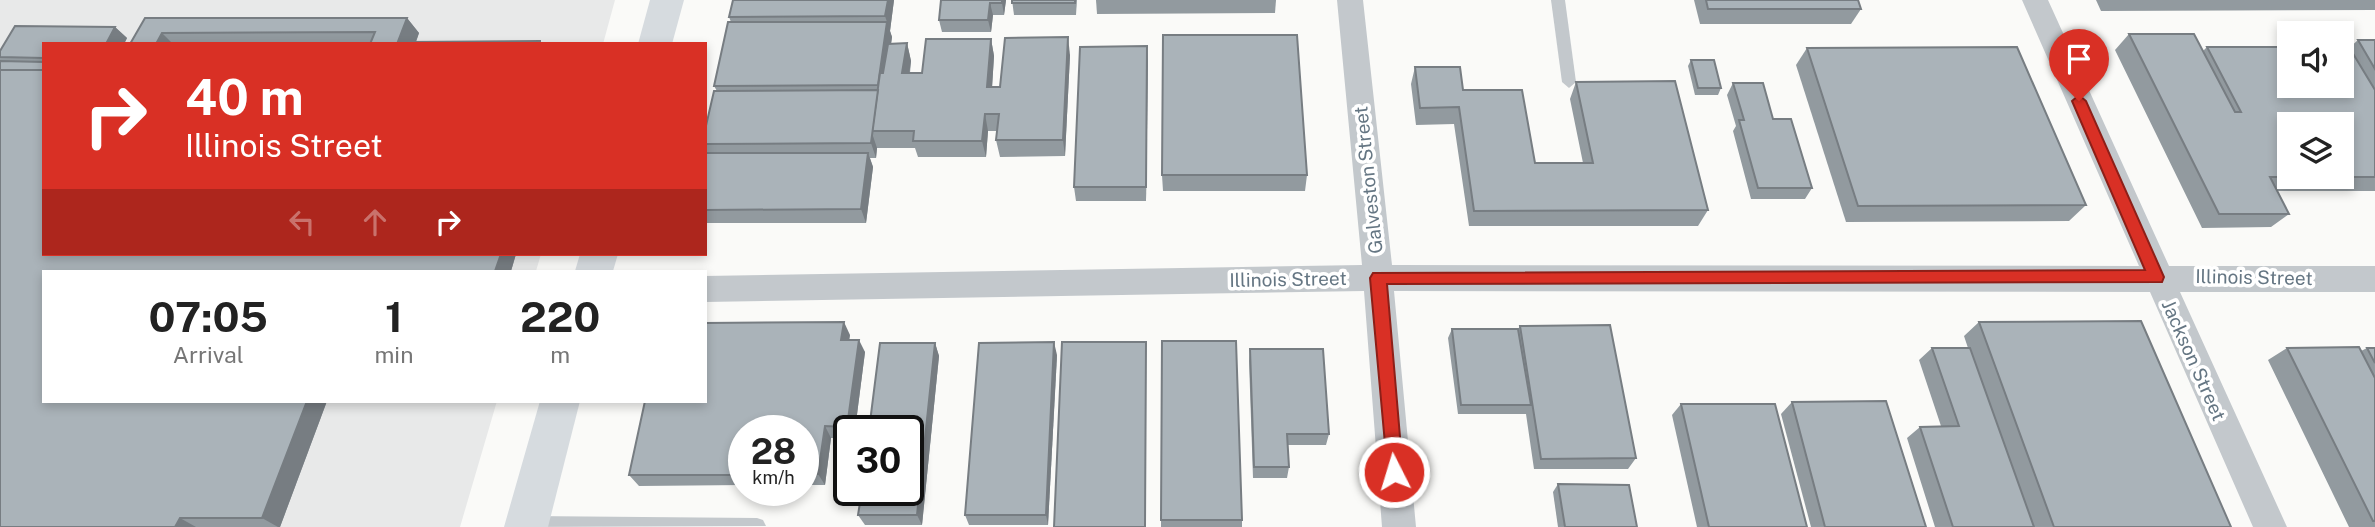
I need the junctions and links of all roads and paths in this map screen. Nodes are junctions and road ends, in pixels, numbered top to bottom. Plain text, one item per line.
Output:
1 (667, 0) edge
2 (1350, 0) edge
3 (1558, 0) edge
4 (2035, 0) edge
5 (656, 42) edge
6 (1569, 82) dead end
7 (2156, 277) junction
8 (1378, 278) junction
9 (2375, 279) edge
10 (707, 289) edge
11 (559, 403) edge
12 (527, 525) edge
13 (757, 526) edge
14 (1399, 527) edge
15 (2270, 527) edge

1 - 5 street
2 - 8 street, Galveston Street
3 - 6 lane
4 - 7 street, Jackson Street
7 - 8 street, Illinois Street
7 - 9 street, Illinois Street
7 - 15 street, Jackson Street
8 - 10 street, Illinois Street
8 - 14 street, Galveston Street
11 - 12 street
12 - 13 lane

